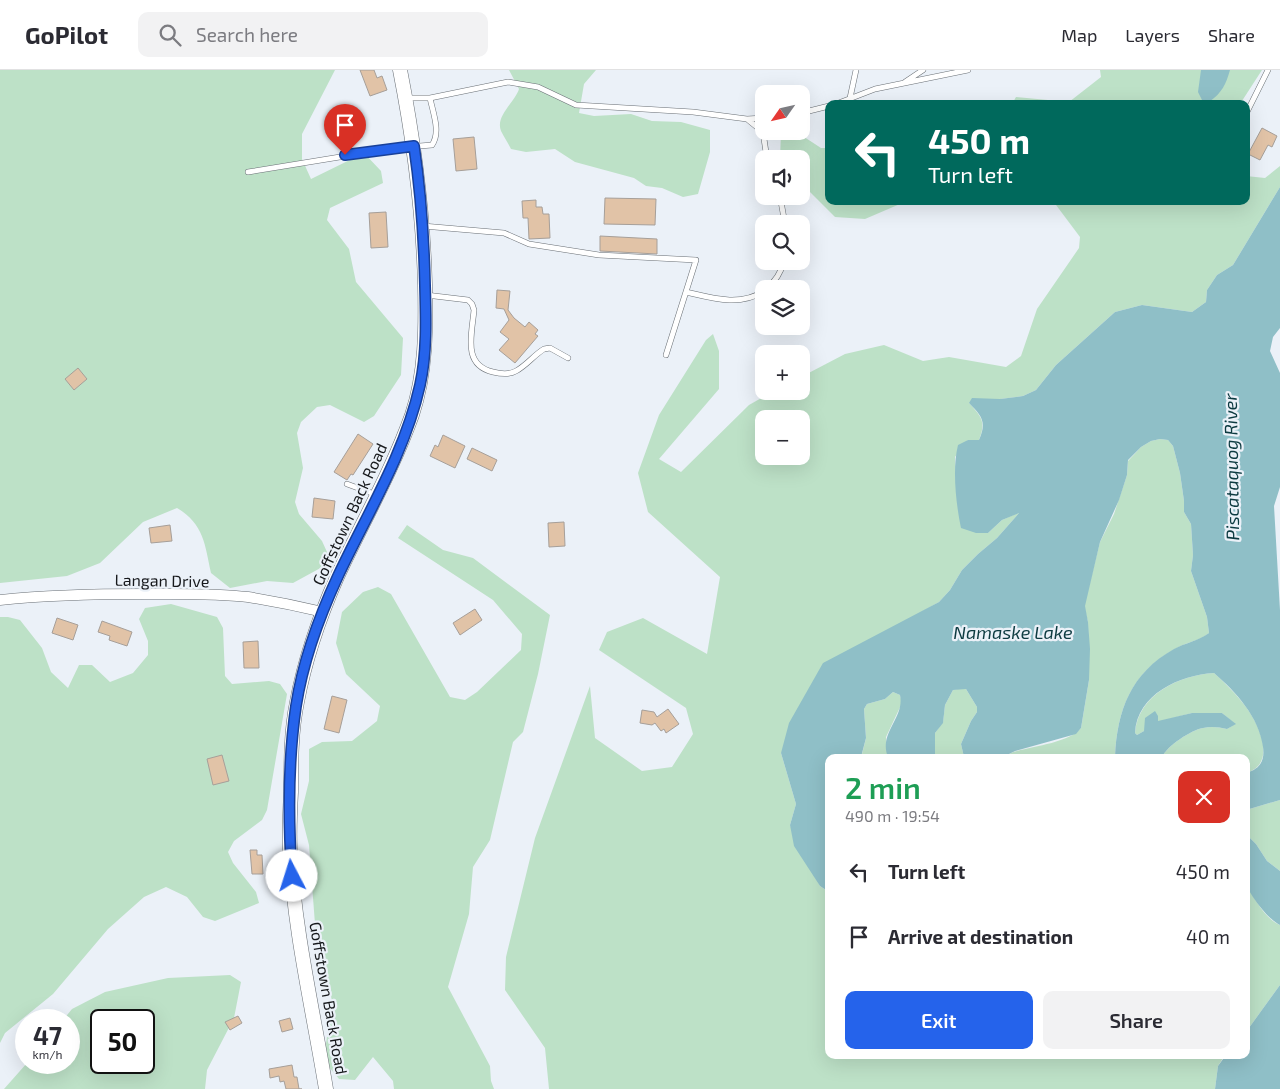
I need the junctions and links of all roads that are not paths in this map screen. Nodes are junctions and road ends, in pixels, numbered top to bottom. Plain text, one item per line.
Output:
1 (400, 70) edge
2 (856, 70) edge
3 (923, 70) edge
4 (968, 70) edge
5 (1268, 70) edge
6 (902, 83) junction
7 (406, 98) junction
8 (430, 98) junction
9 (850, 98) junction
10 (845, 100) edge
11 (1250, 106) edge
12 (825, 107) edge
13 (810, 111) edge
14 (747, 119) junction
15 (755, 119) edge
16 (414, 146) junction
17 (766, 150) edge
18 (248, 172) dead end
19 (422, 226) junction
20 (686, 292) junction
21 (425, 295) junction
22 (755, 295) edge
23 (666, 355) dead end
24 (568, 358) dead end
25 (347, 484) dead end
26 (378, 495) junction
27 (0, 600) edge
28 (323, 612) junction
29 (326, 1089) edge

1 - 7 main road, Goffstown Back Road
2 - 9 lane
3 - 6 lane
4 - 6 lane
5 - 11 lane
6 - 9 lane
7 - 8 lane
7 - 16 main road, Goffstown Back Road
8 - 14 lane
8 - 16 lane
9 - 10 lane
12 - 13 lane
14 - 15 lane
14 - 17 lane
16 - 18 lane
16 - 19 main road, Goffstown Back Road
19 - 20 lane
19 - 21 main road, Goffstown Back Road
20 - 22 lane
20 - 23 lane
21 - 24 lane
21 - 26 main road, Goffstown Back Road
25 - 26 lane
26 - 28 main road, Goffstown Back Road
27 - 28 street, Langan Drive
28 - 29 main road, Goffstown Back Road

